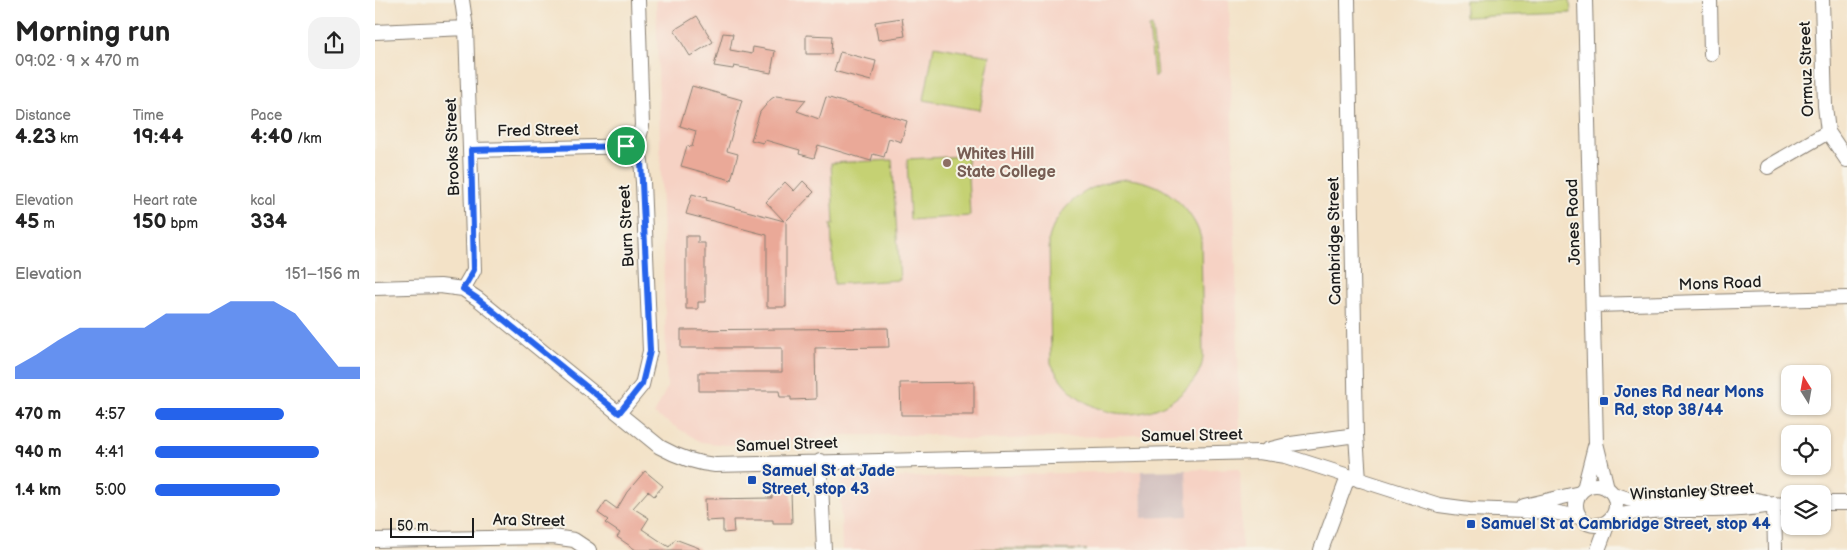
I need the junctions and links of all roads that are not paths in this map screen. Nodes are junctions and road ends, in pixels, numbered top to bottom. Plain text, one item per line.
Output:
1 (462, 0) edge
2 (638, 0) edge
3 (1347, 0) edge
4 (1585, 0) edge
5 (1709, 0) edge
6 (1822, 0) edge
7 (466, 28) junction
8 (375, 32) edge
9 (1711, 54) dead end
10 (1828, 132) junction
11 (637, 146) junction
12 (471, 150) junction
13 (1847, 160) edge
14 (1768, 167) dead end
15 (375, 288) edge
16 (463, 289) junction
17 (1847, 298) edge
18 (1593, 305) junction
19 (619, 413) junction
20 (1356, 435) junction
21 (1596, 443) junction
22 (1259, 452) junction
23 (819, 461) junction
24 (1354, 479) junction
25 (1582, 491) junction
26 (1610, 491) junction
27 (1831, 503) edge
28 (1847, 503) edge
29 (1774, 504) junction
30 (1781, 504) edge
31 (1507, 509) junction
32 (1611, 519) junction
33 (1583, 520) junction
34 (375, 540) edge
35 (553, 543) edge
36 (589, 550) edge
37 (824, 550) edge
38 (1321, 550) edge
39 (1598, 550) edge
40 (1775, 550) edge

1 - 7 street, Brooks Street
2 - 11 street, Burn Street
3 - 20 street, Cambridge Street
4 - 18 street, Jones Road
5 - 9 street
6 - 10 street, Ormuz Street
7 - 8 street
7 - 12 street, Brooks Street
10 - 13 street, Ormuz Street
10 - 14 street
11 - 12 street, Fred Street
11 - 19 street, Burn Street
12 - 16 street, Brooks Street
15 - 16 street, Samuel Street
16 - 19 street, Samuel Street
17 - 18 street, Mons Road
18 - 21 street, Jones Road
19 - 23 street, Samuel Street
20 - 22 street, Samuel Street
20 - 24 street, Cambridge Street
21 - 25 street, Jones Road
21 - 26 street, Jones Road
22 - 23 street, Samuel Street
22 - 24 street, Samuel Street
23 - 37 street
24 - 31 street, Samuel Street
24 - 38 street
25 - 26 street
25 - 31 street, Samuel Street
25 - 33 street
26 - 29 street, Winstanley Street
26 - 32 street
27 - 28 street
29 - 30 street, Winstanley Street
29 - 32 street, Winstanley Street
29 - 40 street
31 - 33 street, Samuel Street
32 - 33 street
32 - 39 street
33 - 39 street
34 - 35 street, Ara Street
35 - 36 street, Ara Street

